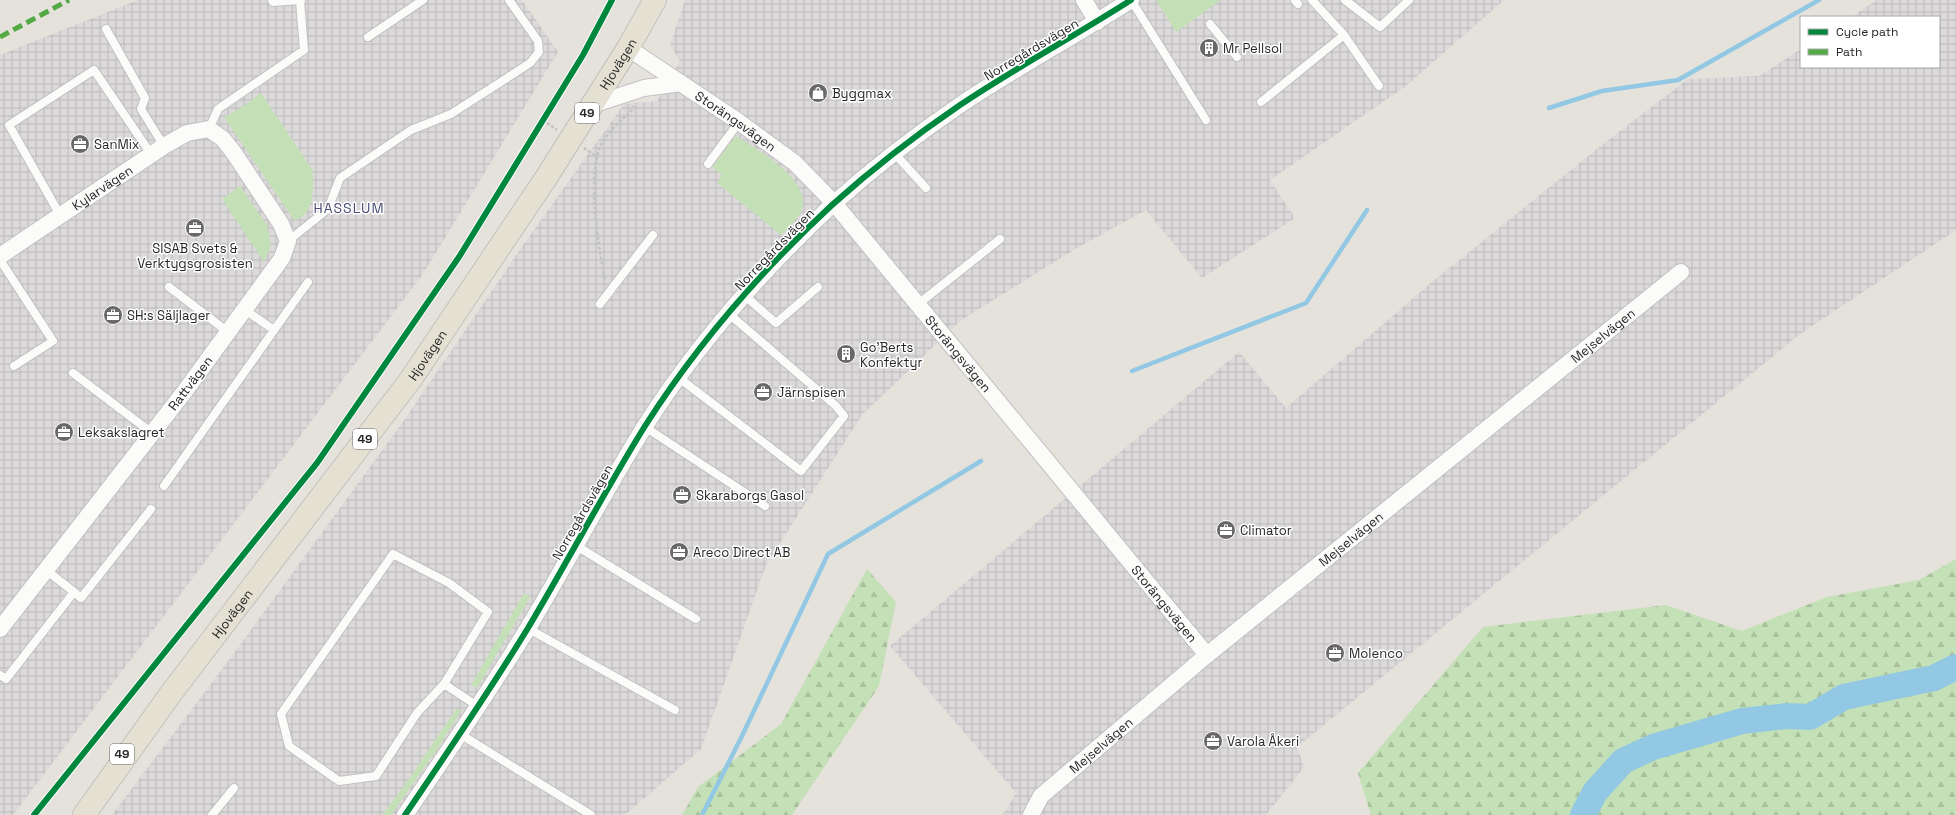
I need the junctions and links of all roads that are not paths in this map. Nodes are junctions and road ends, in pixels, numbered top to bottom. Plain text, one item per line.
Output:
1 (272, 0) edge
2 (301, 0) edge
3 (423, 0) edge
4 (509, 0) edge
5 (656, 0) edge
6 (1084, 0) edge
7 (1131, 0) edge
8 (1312, 0) edge
9 (1345, 0) edge
10 (1409, 0) edge
11 (1097, 22) junction
12 (1210, 24) dead end
13 (106, 29) dead end
14 (1344, 35) junction
15 (368, 36) dead end
16 (628, 48) junction
17 (1237, 57) dead end
18 (681, 83) junction
19 (1379, 86) dead end
20 (1261, 102) dead end
21 (592, 104) junction
22 (1206, 120) dead end
23 (739, 122) junction
24 (209, 129) junction
25 (164, 146) junction
26 (151, 154) junction
27 (895, 154) junction
28 (708, 164) dead end
29 (926, 188) dead end
30 (834, 203) junction
31 (60, 215) junction
32 (653, 234) dead end
33 (1000, 239) dead end
34 (288, 241) junction
35 (0, 256) edge
36 (0, 260) edge
37 (1682, 272) dead end
38 (308, 282) dead end
39 (169, 287) dead end
40 (818, 288) dead end
41 (744, 296) junction
42 (600, 304) dead end
43 (917, 304) junction
44 (245, 310) junction
45 (729, 314) junction
46 (274, 330) junction
47 (228, 332) junction
48 (14, 366) dead end
49 (73, 373) dead end
50 (679, 378) junction
51 (645, 427) junction
52 (152, 433) junction
53 (164, 486) dead end
54 (764, 506) dead end
55 (151, 509) dead end
56 (575, 545) junction
57 (46, 570) junction
58 (74, 592) junction
59 (696, 619) dead end
60 (528, 628) junction
61 (0, 629) edge
62 (1207, 655) junction
63 (0, 675) edge
64 (444, 684) junction
65 (172, 692) junction
66 (479, 707) junction
67 (676, 710) dead end
68 (460, 734) junction
69 (234, 788) dead end
70 (72, 815) edge
71 (84, 815) edge
72 (212, 815) edge
73 (405, 815) edge
74 (591, 815) edge
75 (1031, 815) edge

1 - 2 lane
2 - 24 lane
3 - 15 lane
4 - 34 lane
5 - 16 main road, Hjovägen / 49
6 - 11 street
7 - 11 street, Norregårdsvägen
7 - 22 lane
8 - 14 lane
9 - 10 lane
11 - 27 street, Norregårdsvägen
12 - 17 lane
13 - 25 lane
14 - 19 lane
14 - 20 lane
16 - 18 street, Storängsvägen
16 - 21 main road, Hjovägen / 49
18 - 21 street, Storängsvägen
18 - 23 street, Storängsvägen
21 - 65 main road, Hjovägen / 49
23 - 28 lane
23 - 30 street, Storängsvägen
24 - 25 street, Kylarvägen
24 - 34 street
25 - 26 street, Kylarvägen
26 - 31 street, Kylarvägen
26 - 31 lane
27 - 29 lane
27 - 30 street, Norregårdsvägen
30 - 41 street, Norregårdsvägen
30 - 43 street, Storängsvägen
31 - 35 street, Kylarvägen
32 - 42 lane
33 - 43 lane
34 - 44 street, Rattvägen
36 - 48 lane
37 - 62 street, Mejselvägen
38 - 46 lane
39 - 47 lane
40 - 41 lane
41 - 45 street, Norregårdsvägen
43 - 62 street, Storängsvägen
44 - 46 lane
44 - 47 street, Rattvägen
45 - 50 street, Norregårdsvägen
45 - 50 lane
46 - 53 lane
47 - 52 street, Rattvägen
49 - 52 lane
50 - 51 street, Norregårdsvägen
51 - 54 lane
51 - 56 street, Norregårdsvägen
52 - 57 street, Rattvägen
55 - 58 lane
56 - 59 lane
56 - 60 street, Norregårdsvägen
57 - 58 lane
57 - 61 street, Rattvägen
58 - 63 lane
60 - 66 street, Norregårdsvägen
60 - 67 lane
62 - 75 street, Mejselvägen
64 - 64 lane
64 - 66 lane
65 - 70 main road, Hjovägen / 49
65 - 71 main road, Hjovägen / 49
66 - 68 street, Norregårdsvägen
68 - 73 street, Norregårdsvägen
68 - 74 lane
69 - 72 lane

